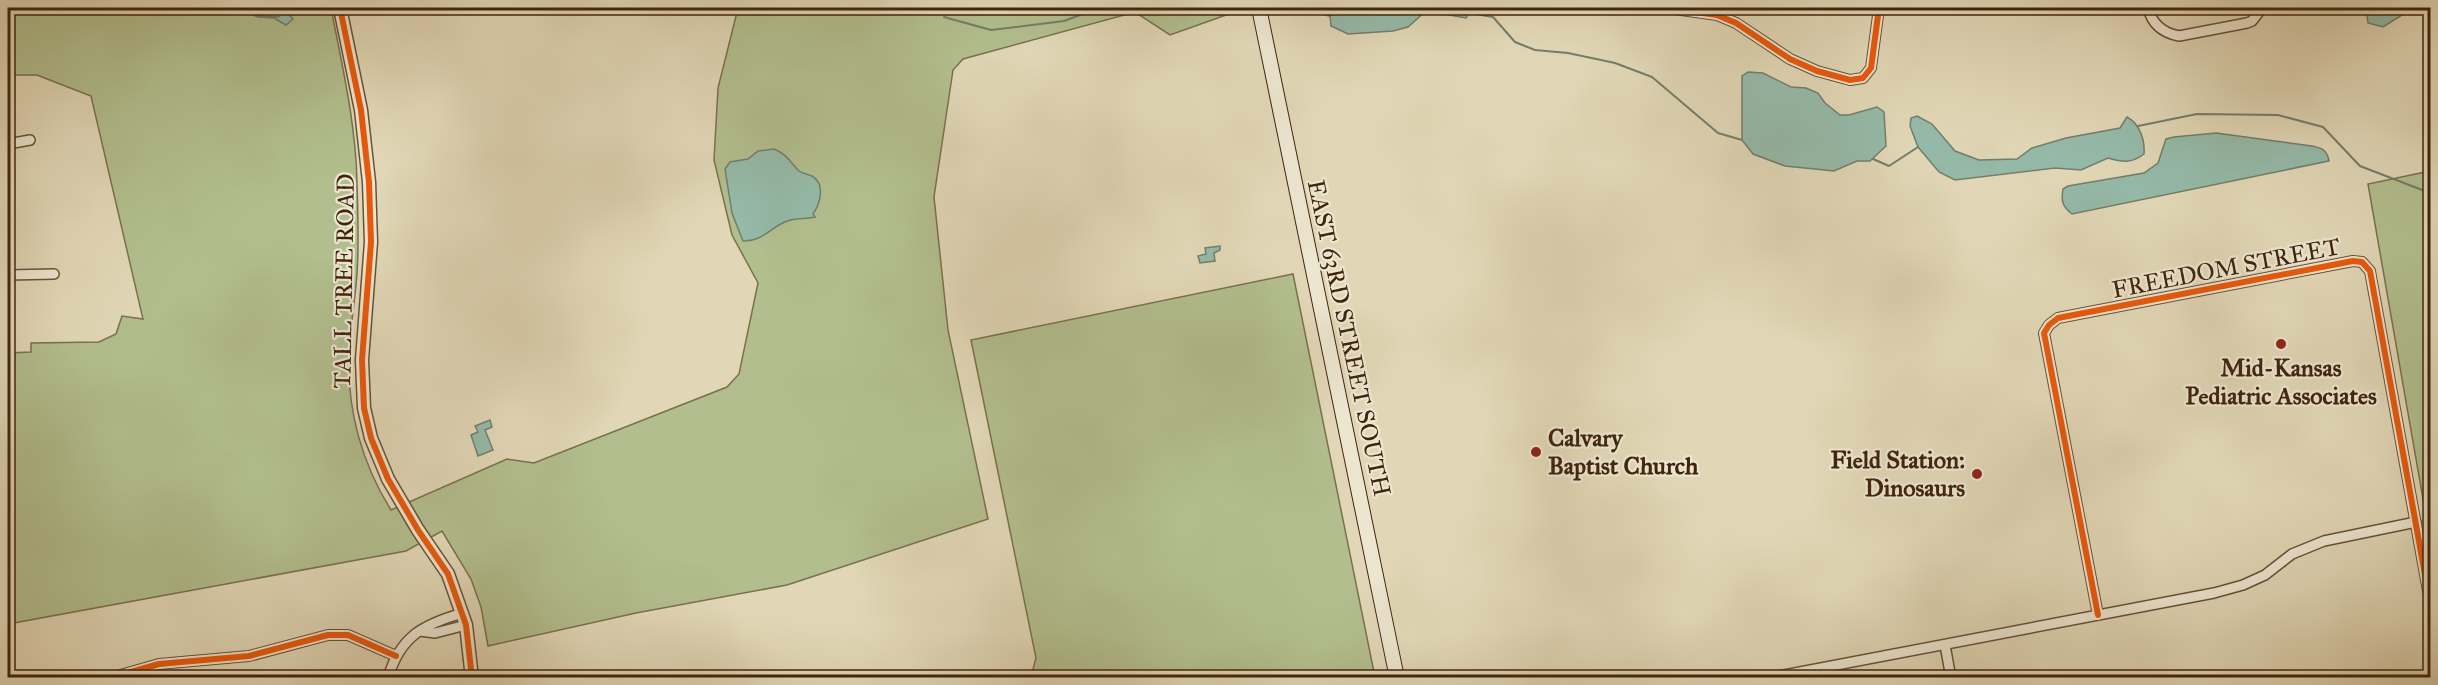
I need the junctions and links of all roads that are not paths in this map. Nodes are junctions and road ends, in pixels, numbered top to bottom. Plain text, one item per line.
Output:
1 (340, 8) edge
2 (1259, 8) edge
3 (1667, 8) edge
4 (1879, 8) edge
5 (2148, 8) edge
6 (2259, 11) edge
7 (30, 140) dead end
8 (8, 144) edge
9 (54, 274) dead end
10 (8, 276) edge
11 (2416, 522) junction
12 (2430, 602) edge
13 (2098, 615) junction
14 (464, 619) junction
15 (1945, 645) junction
16 (396, 656) junction
17 (110, 678) edge
18 (388, 678) edge
19 (472, 678) edge
20 (1397, 678) edge
21 (1768, 678) edge
22 (1951, 678) edge

1 - 14 street, TALL TREE ROAD
2 - 20 main road, EAST 63RD STREET SOUTH
3 - 4 street
5 - 6 street
7 - 8 street
9 - 10 street
11 - 12 street, FREEDOM STREET
11 - 13 street
11 - 13 street, FREEDOM STREET
13 - 15 street
14 - 16 street
14 - 19 street, TALL TREE ROAD
15 - 21 street
15 - 22 street
16 - 17 street
16 - 18 street

